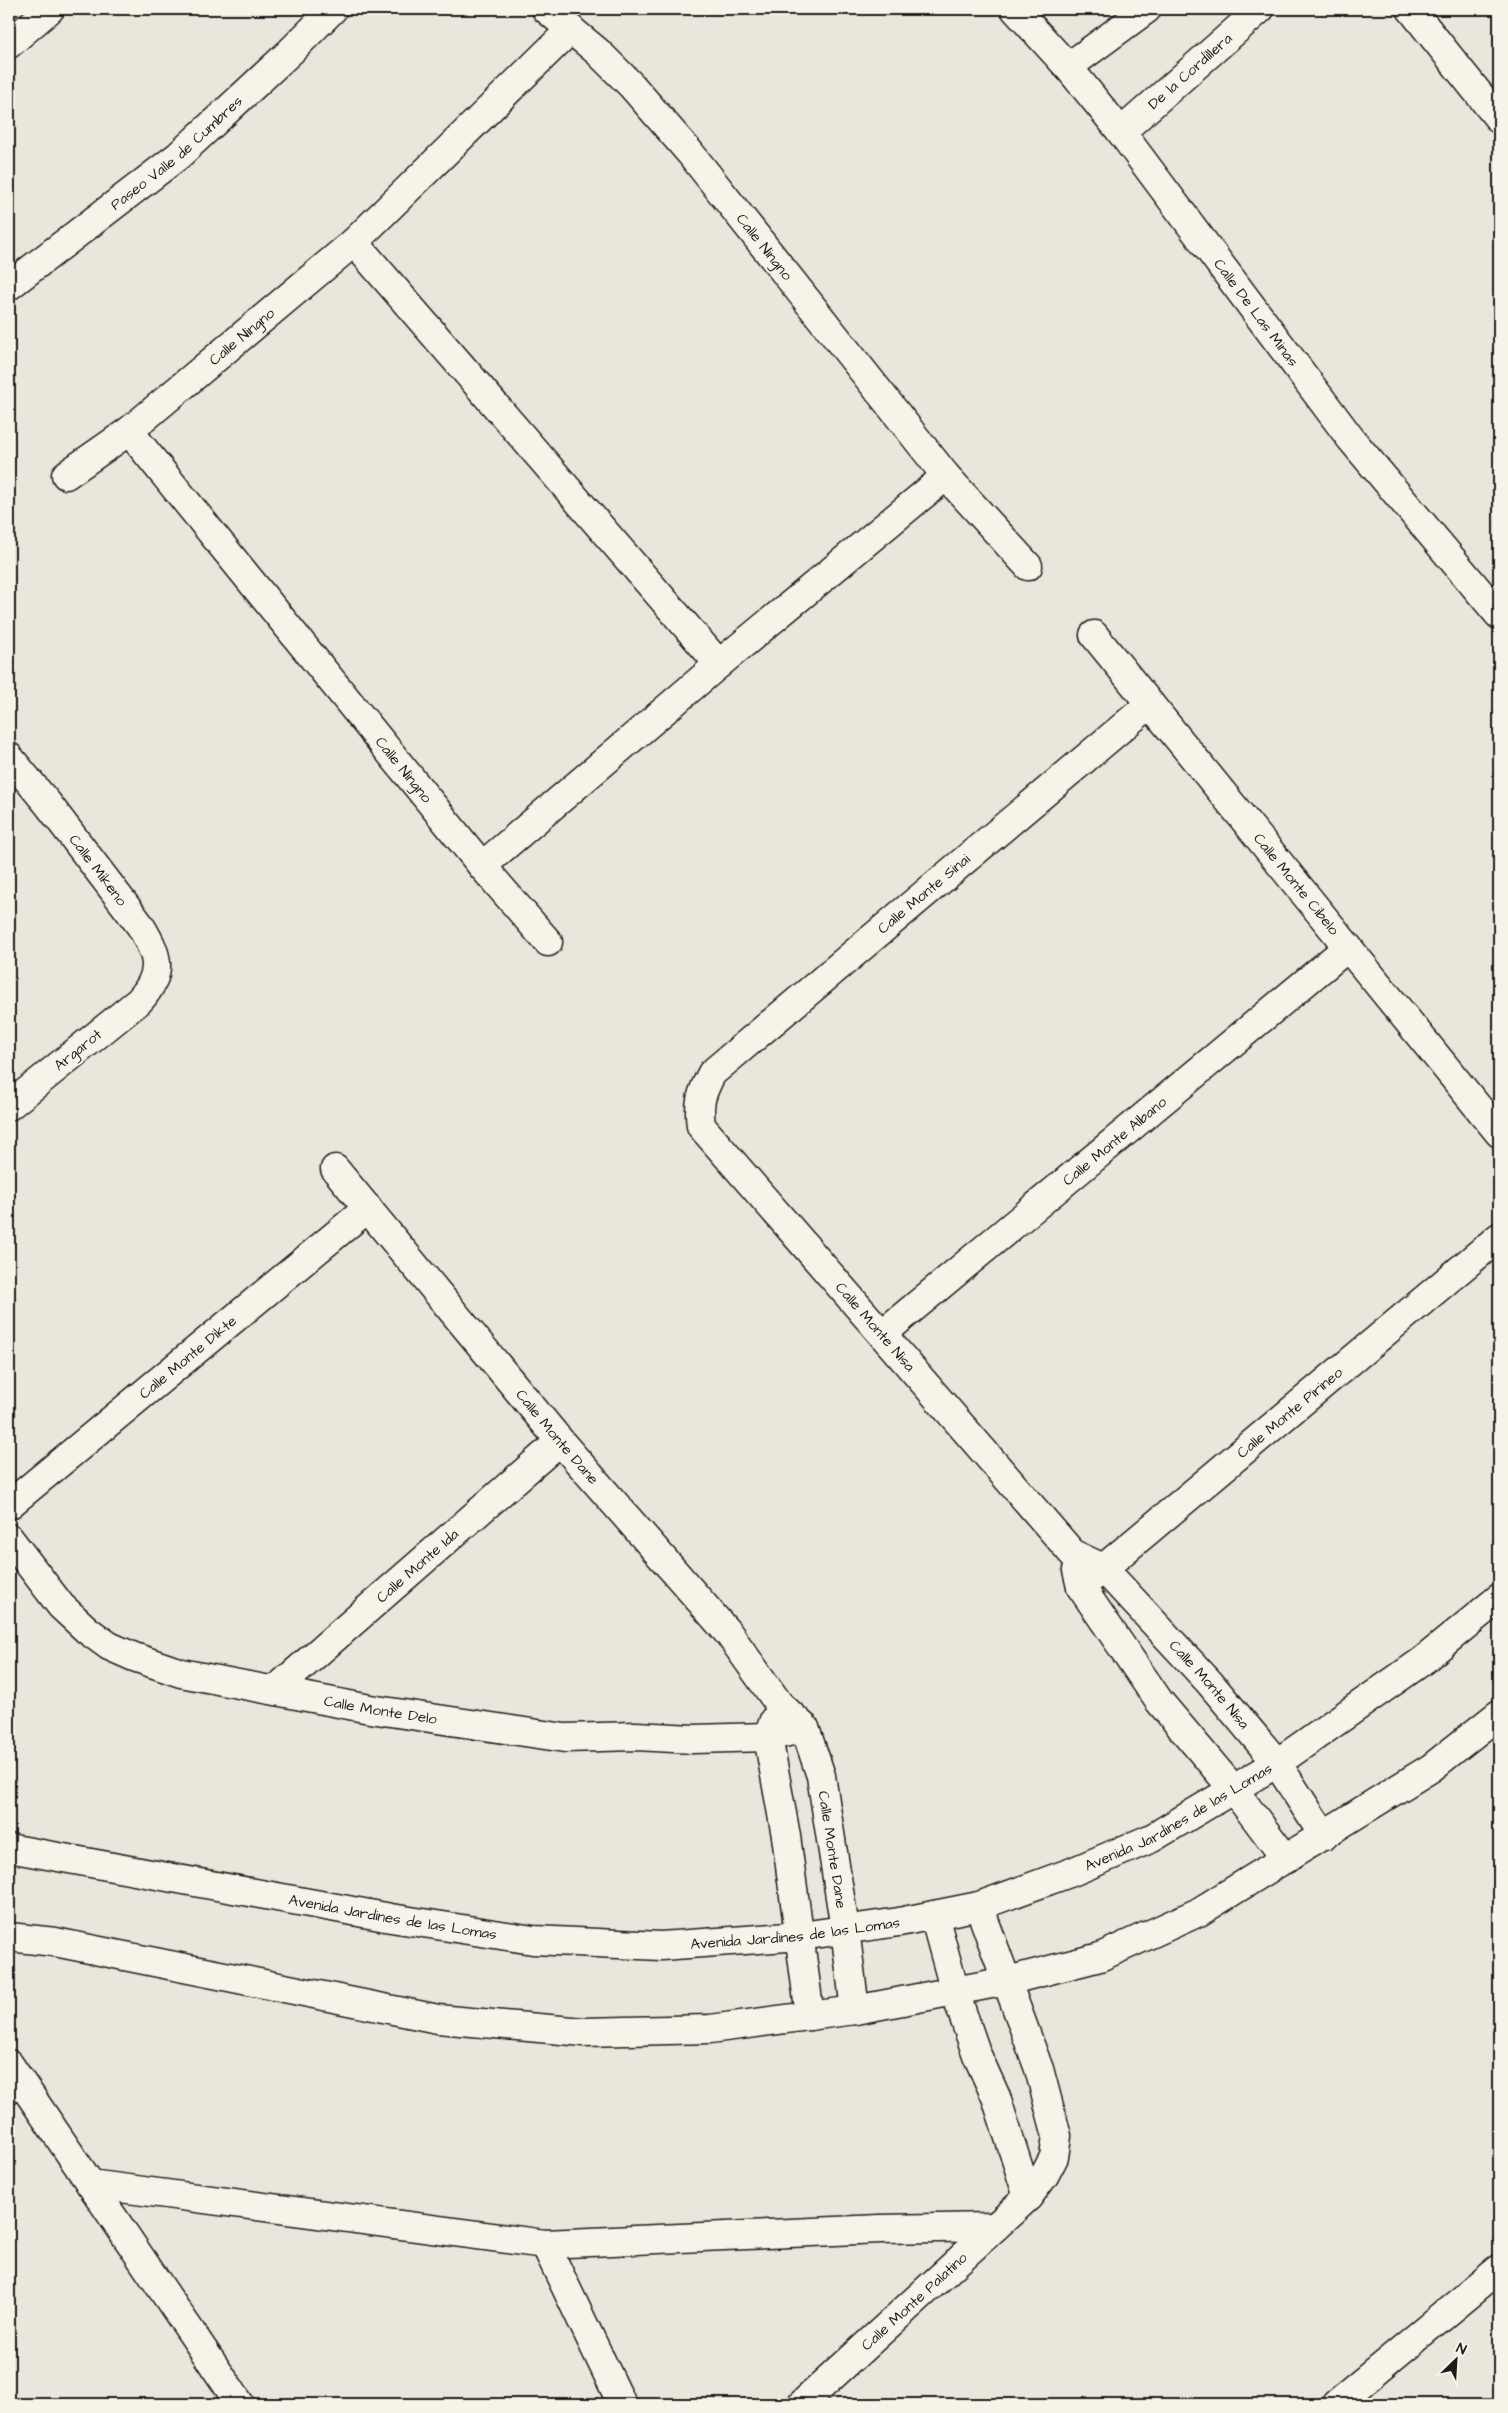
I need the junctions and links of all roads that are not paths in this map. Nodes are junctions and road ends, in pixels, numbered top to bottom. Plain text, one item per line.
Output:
1 (50, 9) edge
2 (333, 9) edge
3 (546, 9) edge
4 (1015, 9) edge
5 (1147, 9) edge
6 (1260, 9) edge
7 (1411, 9) edge
8 (571, 28) junction
9 (9, 44) edge
10 (1068, 67) junction
11 (1499, 119) edge
12 (1121, 132) junction
13 (354, 242) junction
14 (9, 286) edge
15 (129, 431) junction
16 (66, 475) dead end
17 (946, 476) junction
18 (1028, 566) dead end
19 (1499, 615) edge
20 (1094, 635) dead end
21 (719, 664) junction
22 (1150, 704) junction
23 (9, 757) edge
24 (482, 866) junction
25 (548, 942) dead end
26 (1348, 947) junction
27 (146, 993) joint
28 (703, 1090) joint
29 (9, 1106) edge
30 (1499, 1133) edge
31 (335, 1169) dead end
32 (368, 1208) junction
33 (1499, 1237) edge
34 (882, 1334) junction
35 (560, 1441) junction
36 (9, 1505) edge
37 (9, 1538) edge
38 (1073, 1554) junction
39 (1103, 1568) junction
40 (1081, 1587) junction
41 (1499, 1598) edge
42 (275, 1690) junction
43 (779, 1704) junction
44 (1499, 1714) edge
45 (805, 1728) junction
46 (768, 1737) junction
47 (1276, 1763) junction
48 (1234, 1790) junction
49 (1324, 1836) junction
50 (9, 1848) edge
51 (1286, 1859) junction
52 (980, 1906) junction
53 (934, 1914) junction
54 (845, 1929) junction
55 (800, 1936) junction
56 (9, 1937) edge
57 (1007, 1981) junction
58 (956, 1992) junction
59 (855, 2010) junction
60 (810, 2016) junction
61 (9, 2064) edge
62 (90, 2184) junction
63 (1028, 2197) junction
64 (995, 2226) junction
65 (545, 2244) junction
66 (1499, 2269) edge
67 (240, 2404) edge
68 (622, 2404) edge
69 (802, 2404) edge
70 (1336, 2404) edge

1 - 9 street
2 - 14 street, Paseo Valle de Cumbres
3 - 8 street, Calle Ningno
4 - 10 street, Calle De Las Minas
5 - 10 street
6 - 12 street, De la Cordillera
7 - 11 street
8 - 13 street, Calle Ningno
8 - 17 street, Calle Ningno
10 - 12 street, Calle De Las Minas
12 - 19 street, Calle De Las Minas
13 - 15 street, Calle Ningno
13 - 21 street
15 - 16 street, Calle Ningno
15 - 24 street, Calle Ningno
17 - 18 street, Calle Ningno
17 - 21 street
20 - 22 street, Calle Monte Cibelo
21 - 24 street
22 - 26 street, Calle Monte Cibelo
22 - 28 street, Calle Monte Sinai
23 - 27 street, Calle Mikeno
24 - 25 street, Calle Ningno
26 - 30 street, Calle Monte Cibelo
26 - 34 street, Calle Monte Albano
27 - 29 street, Argarot
28 - 34 street, Calle Monte Nisa
31 - 32 street, Calle Monte Dane
32 - 35 street, Calle Monte Dane
32 - 36 street, Calle Monte Dikte
33 - 39 street, Calle Monte Pirineo
34 - 38 street, Calle Monte Nisa
35 - 42 street, Calle Monte Ida
35 - 43 street, Calle Monte Dane
37 - 42 street, Calle Monte Delo
38 - 39 street, Calle Monte Nisa
38 - 40 street, Calle Monte Nisa
39 - 40 street, Calle Monte Pirineo
39 - 47 street, Calle Monte Nisa
40 - 48 street, Calle Monte Nisa
41 - 47 street, Avenida Jardines de las Lomas
42 - 46 street, Calle Monte Delo
43 - 45 street, Calle Monte Dane
43 - 46 street
44 - 49 street
45 - 46 street, Calle Monte Delo
45 - 54 street, Calle Monte Dane
46 - 55 street
47 - 48 street, Avenida Jardines de las Lomas
47 - 49 street, Calle Monte Nisa
48 - 51 street, Calle Monte Nisa
48 - 52 street, Avenida Jardines de las Lomas
49 - 51 street
50 - 55 street, Avenida Jardines de las Lomas
51 - 57 street
52 - 53 street, Avenida Jardines de las Lomas
52 - 57 street, Calle Monte Palatino
53 - 54 street, Avenida Jardines de las Lomas
53 - 58 street
54 - 55 street, Avenida Jardines de las Lomas
54 - 59 street, Calle Monte Dane
55 - 60 street
56 - 60 street
57 - 58 street
57 - 63 street, Calle Monte Palatino
58 - 59 street
58 - 63 street
59 - 60 street
61 - 62 street
62 - 65 street
62 - 67 street
63 - 64 street, Calle Monte Palatino
64 - 65 street
64 - 69 street, Calle Monte Palatino
65 - 68 street
66 - 70 street

